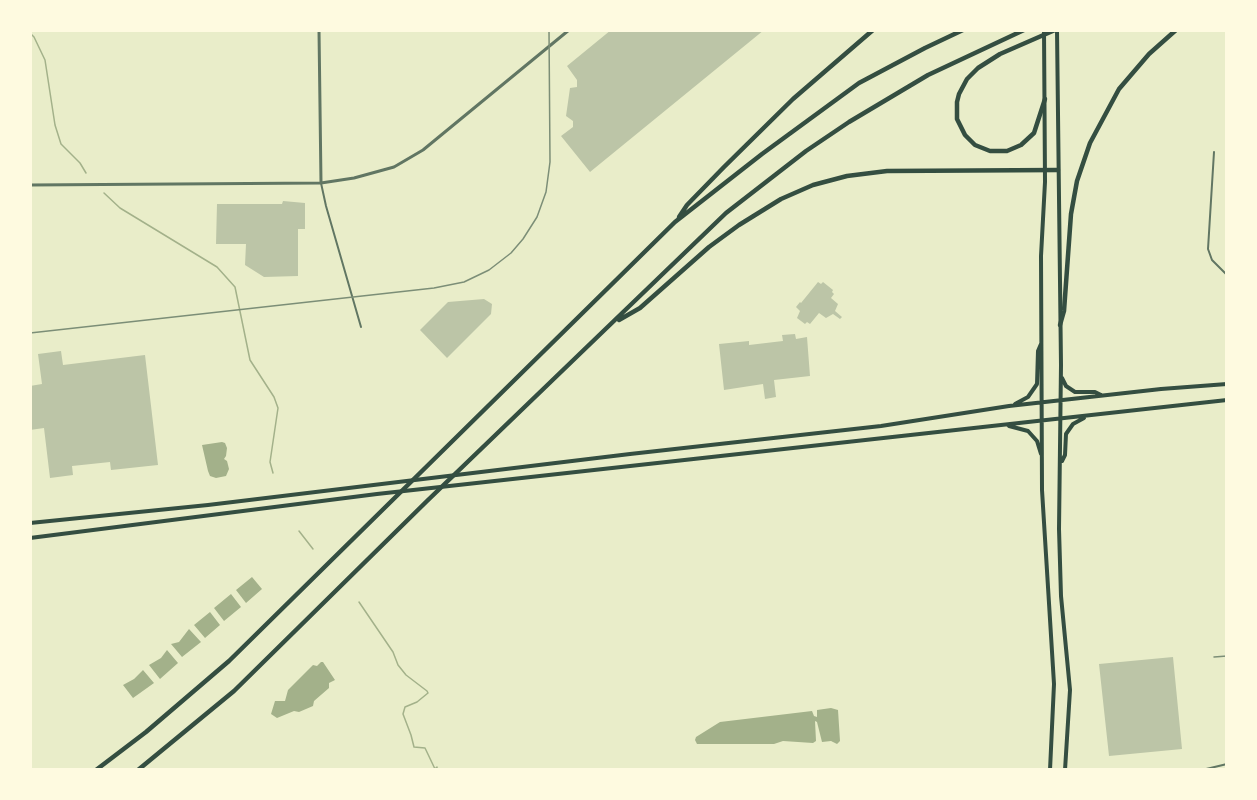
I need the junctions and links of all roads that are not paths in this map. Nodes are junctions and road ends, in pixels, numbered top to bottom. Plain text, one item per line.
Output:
1 (319, 30) edge
2 (569, 30) edge
3 (873, 30) edge
4 (963, 30) edge
5 (1024, 30) edge
6 (1044, 30) edge
7 (1056, 30) edge
8 (1176, 30) edge
9 (1045, 99) junction
10 (1214, 152) dead end
11 (1045, 170) junction
12 (1058, 170) junction
13 (321, 183) junction
14 (30, 185) edge
15 (675, 222) junction
16 (1227, 275) edge
17 (611, 324) junction
18 (1060, 325) junction
19 (361, 327) dead end
20 (1042, 343) junction
21 (1061, 365) junction
22 (1227, 384) edge
23 (1102, 395) junction
24 (1061, 400) junction
25 (1227, 400) edge
26 (1042, 402) junction
27 (1009, 406) junction
28 (1091, 415) junction
29 (1061, 419) junction
30 (1042, 421) junction
31 (1006, 425) junction
32 (1042, 462) junction
33 (1060, 464) junction
34 (30, 523) edge
35 (30, 538) edge
36 (1227, 764) edge
37 (96, 770) edge
38 (138, 770) edge
39 (1050, 770) edge
40 (1065, 770) edge
41 (1202, 770) edge

1 - 13 street
2 - 13 street
3 - 15 highway
4 - 15 highway
5 - 17 highway
6 - 9 main road
7 - 9 highway
7 - 12 main road
8 - 18 highway
9 - 11 main road
10 - 16 street
11 - 12 highway
11 - 17 highway
11 - 20 main road
12 - 18 main road
13 - 14 street
13 - 19 street
15 - 37 highway
17 - 38 highway
18 - 21 main road
20 - 26 main road
20 - 27 main road
21 - 23 main road
21 - 24 main road
22 - 23 main road
23 - 24 main road
24 - 26 main road
24 - 29 main road
25 - 28 main road
26 - 27 main road
26 - 30 main road
27 - 34 main road
28 - 29 main road
28 - 33 main road
29 - 30 main road
29 - 33 main road
30 - 31 main road
30 - 32 main road
31 - 32 main road
31 - 35 main road
32 - 39 main road
33 - 40 main road
36 - 41 street

